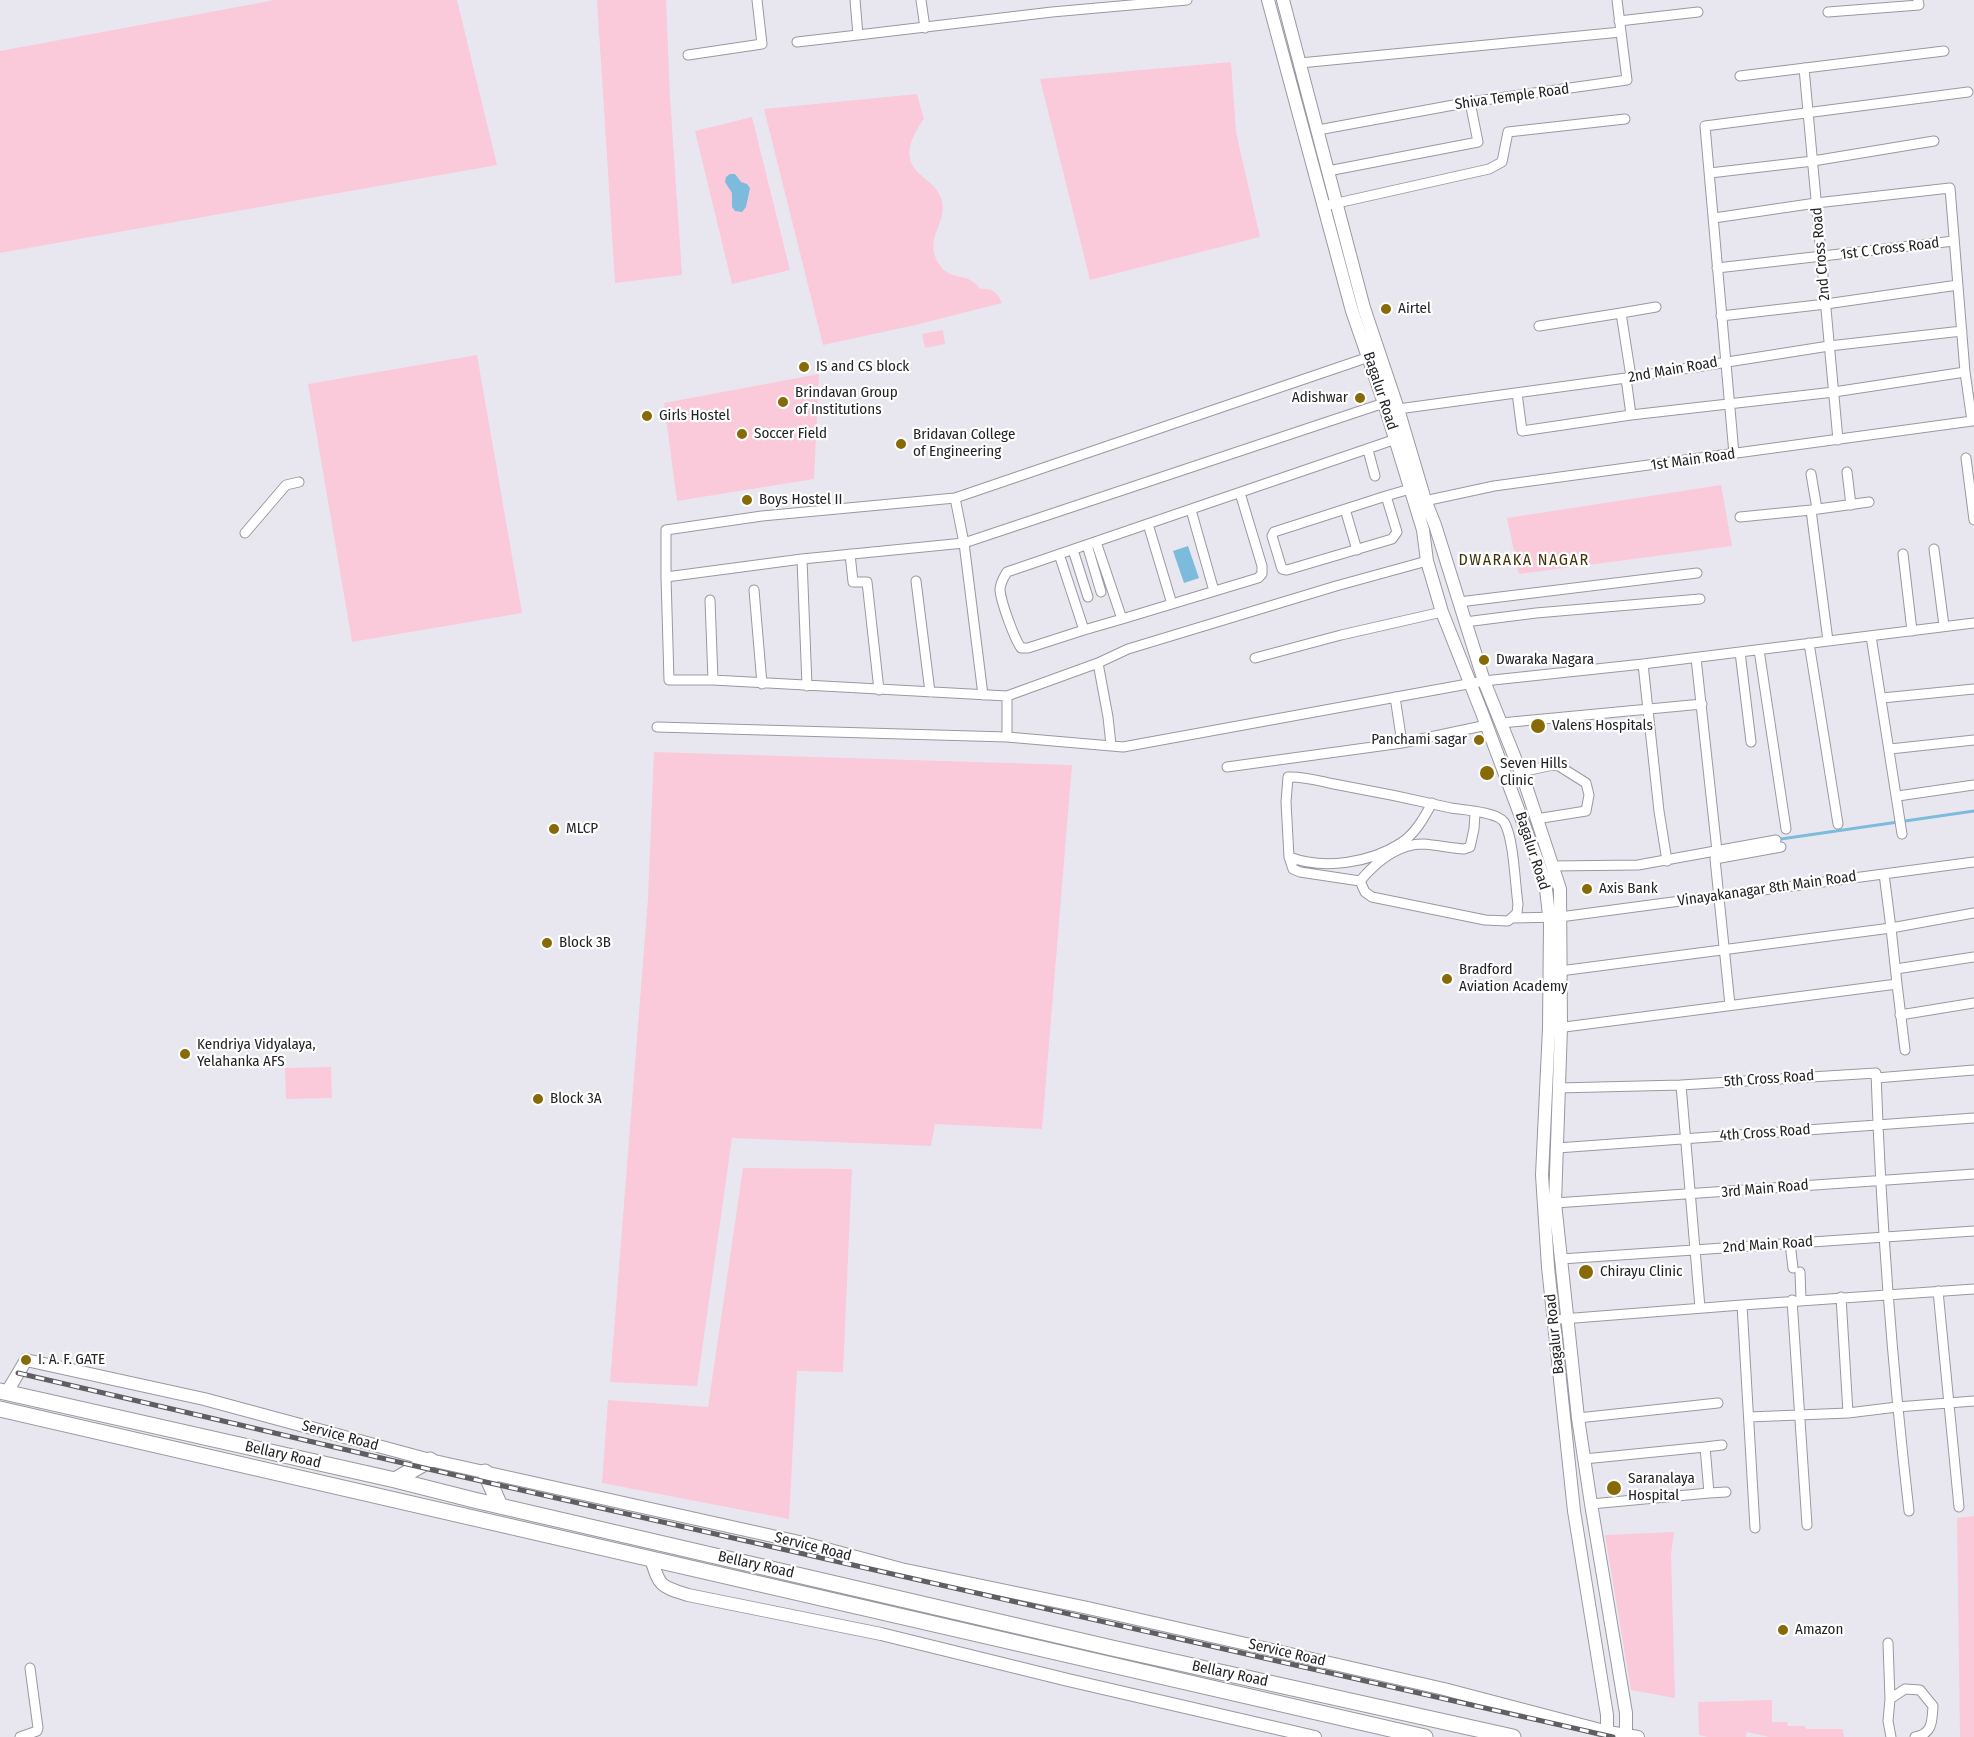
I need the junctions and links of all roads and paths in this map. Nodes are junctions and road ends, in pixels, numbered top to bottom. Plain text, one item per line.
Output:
1 (757, 0) edge
2 (855, 0) edge
3 (921, 0) edge
4 (1187, 0) edge
5 (1268, 0) edge
6 (1283, 0) edge
7 (1617, 0) edge
8 (1918, 0) edge
9 (1698, 12) dead end
10 (1828, 12) dead end
11 (1619, 21) junction
12 (925, 28) junction
13 (1621, 32) junction
14 (858, 35) junction
15 (797, 42) dead end
16 (1944, 51) dead end
17 (688, 55) dead end
18 (1300, 63) junction
19 (1804, 68) junction
20 (1740, 76) dead end
21 (1968, 92) dead end
22 (1470, 102) junction
23 (1808, 113) junction
24 (1624, 119) dead end
25 (1318, 130) junction
26 (1934, 141) dead end
27 (1813, 161) junction
28 (1328, 171) junction
29 (1710, 173) junction
30 (1337, 203) junction
31 (1816, 203) junction
32 (1324, 206) junction
33 (1714, 218) junction
34 (1954, 241) junction
35 (1821, 257) junction
36 (1718, 268) junction
37 (1958, 285) junction
38 (1826, 304) junction
39 (1656, 307) dead end
40 (1621, 313) junction
41 (1721, 316) junction
42 (1539, 326) dead end
43 (1962, 331) junction
44 (1829, 346) junction
45 (1369, 357) junction
46 (1725, 361) junction
47 (1965, 372) junction
48 (1628, 377) junction
49 (1834, 392) junction
50 (1517, 393) junction
51 (1384, 403) junction
52 (1730, 404) junction
53 (1393, 413) junction
54 (1631, 415) junction
55 (1395, 439) junction
56 (1838, 440) junction
57 (1368, 450) junction
58 (1734, 454) junction
59 (1966, 458) dead end
60 (1847, 471) dead end
61 (1811, 474) dead end
62 (1375, 476) dead end
63 (299, 482) dead end
64 (1410, 489) junction
65 (1240, 493) junction
66 (1386, 496) junction
67 (955, 498) junction
68 (1420, 502) junction
69 (1869, 502) dead end
70 (1851, 505) junction
71 (1345, 509) junction
72 (1814, 509) junction
73 (1191, 510) junction
74 (1740, 517) dead end
75 (1974, 520) edge
76 (1148, 524) junction
77 (245, 533) dead end
78 (964, 543) junction
79 (1092, 543) junction
80 (1934, 549) dead end
81 (1073, 550) junction
82 (1357, 550) junction
83 (850, 554) junction
84 (1059, 554) junction
85 (1903, 554) dead end
86 (802, 559) junction
87 (1427, 561) junction
88 (1697, 573) dead end
89 (666, 577) junction
90 (916, 581) dead end
91 (754, 590) dead end
92 (1214, 591) junction
93 (1101, 592) dead end
94 (1088, 597) dead end
95 (1700, 599) dead end
96 (710, 600) dead end
97 (1459, 602) junction
98 (1172, 604) junction
99 (1442, 612) junction
100 (1122, 619) junction
101 (1465, 622) junction
102 (1974, 623) edge
103 (1944, 627) junction
104 (1084, 630) junction
105 (1912, 631) junction
106 (1871, 636) junction
107 (1828, 641) junction
108 (1809, 644) junction
109 (1759, 650) junction
110 (1740, 652) junction
111 (1255, 658) dead end
112 (1696, 658) junction
113 (1098, 663) junction
114 (1643, 664) junction
115 (713, 680) junction
116 (1484, 681) junction
117 (762, 684) junction
118 (1471, 684) junction
119 (807, 686) junction
120 (1974, 689) edge
121 (879, 690) junction
122 (930, 692) junction
123 (983, 695) junction
124 (1007, 696) junction
125 (1395, 697) junction
126 (1881, 698) junction
127 (1702, 704) junction
128 (1649, 710) junction
129 (1501, 723) junction
130 (1487, 725) junction
131 (657, 727) dead end
132 (1007, 737) junction
133 (1974, 740) edge
134 (1751, 742) dead end
135 (1402, 743) junction
136 (1111, 744) junction
137 (1890, 749) junction
138 (1227, 767) dead end
139 (1521, 772) junction
140 (1974, 785) edge
141 (1898, 796) junction
142 (1432, 803) junction
143 (1475, 813) junction
144 (1521, 817) junction
145 (1536, 819) junction
146 (1504, 822) junction
147 (1838, 824) dead end
148 (1786, 829) dead end
149 (1902, 834) dead end
150 (1530, 840) junction
151 (1511, 843) junction
152 (1717, 851) junction
153 (1541, 852) junction
154 (1289, 857) junction
155 (1667, 861) junction
156 (1974, 862) edge
157 (1552, 866) junction
158 (1884, 874) junction
159 (1360, 881) junction
160 (1719, 896) junction
161 (1974, 913) edge
162 (1555, 917) junction
163 (1513, 918) junction
164 (1890, 928) junction
165 (1725, 950) junction
166 (1974, 957) edge
167 (1896, 969) junction
168 (1560, 971) junction
169 (1897, 984) junction
170 (1974, 1003) edge
171 (1730, 1005) junction
172 (1900, 1015) junction
173 (1555, 1028) junction
174 (1905, 1050) dead end
175 (1974, 1070) edge
176 (1876, 1078) junction
177 (1682, 1085) junction
178 (1558, 1089) junction
179 (1974, 1118) edge
180 (1878, 1126) junction
181 (1686, 1139) junction
182 (1557, 1148) junction
183 (1974, 1174) edge
184 (1881, 1180) junction
185 (1690, 1195) junction
186 (1555, 1203) junction
187 (1974, 1230) edge
188 (1885, 1237) junction
189 (1790, 1244) junction
190 (1695, 1251) junction
191 (1561, 1259) junction
192 (1974, 1289) edge
193 (1938, 1291) junction
194 (1888, 1294) junction
195 (1841, 1297) junction
196 (1797, 1300) junction
197 (1742, 1305) junction
198 (1700, 1308) junction
199 (1568, 1319) junction
200 (1553, 1320) junction
201 (4, 1391) edge
202 (1974, 1401) edge
203 (1949, 1402) junction
204 (1718, 1403) dead end
205 (1897, 1407) junction
206 (0, 1409) edge
207 (1848, 1413) junction
208 (1799, 1416) junction
209 (1749, 1417) junction
210 (1578, 1418) junction
211 (1722, 1445) dead end
212 (1705, 1447) junction
213 (1584, 1459) junction
214 (430, 1460) junction
215 (485, 1472) junction
216 (395, 1480) junction
217 (1725, 1492) dead end
218 (1709, 1493) junction
219 (1591, 1504) junction
220 (500, 1506) junction
221 (1959, 1507) dead end
222 (1909, 1511) dead end
223 (1807, 1525) dead end
224 (1755, 1528) dead end
225 (651, 1559) junction
226 (1888, 1643) dead end
227 (30, 1668) dead end
228 (1890, 1699) junction
229 (1608, 1734) edge
230 (21, 1737) edge
231 (1315, 1737) edge
232 (1425, 1737) edge
233 (1513, 1737) edge
234 (1630, 1737) edge
235 (1891, 1737) edge
236 (1915, 1737) edge

1 - 17 street
2 - 14 street
3 - 12 street
4 - 12 street
5 - 32 main road, Bagalur Road
6 - 18 main road, Bagalur Road
7 - 11 street, Shiva Temple Road
8 - 10 street
9 - 11 street
11 - 13 street, Shiva Temple Road
12 - 14 street
13 - 18 street
13 - 22 street, Shiva Temple Road
14 - 15 street
16 - 19 street
18 - 25 main road, Bagalur Road
19 - 20 street
19 - 23 street, 2nd Cross Road
21 - 23 street
22 - 25 street, Shiva Temple Road
22 - 28 street
23 - 27 street, 2nd Cross Road
23 - 29 street
24 - 30 street
25 - 28 main road, Bagalur Road
26 - 27 street
27 - 29 street
27 - 31 street, 2nd Cross Road
28 - 30 main road, Bagalur Road
29 - 33 street
30 - 32 street
30 - 53 main road, Bagalur Road
31 - 33 street
31 - 34 street
31 - 35 street, 2nd Cross Road
32 - 45 main road, Bagalur Road
33 - 36 street
34 - 35 street, 1st C Cross Road
34 - 37 street
35 - 36 street, 1st C Cross Road
35 - 38 street, 2nd Cross Road
36 - 41 street
37 - 38 street
37 - 43 street
38 - 41 street
38 - 44 street, 2nd Cross Road
39 - 40 street
40 - 42 street
40 - 48 street
41 - 46 street
43 - 44 street, 2nd Main Road
43 - 47 street
44 - 46 street, 2nd Main Road
44 - 49 street, 2nd Cross Road
45 - 51 main road, Bagalur Road
45 - 67 street
46 - 48 street, 2nd Main Road
46 - 52 street
47 - 49 street
47 - 56 street, 1st Main Road
48 - 50 street, 2nd Main Road
48 - 54 street
49 - 52 street
49 - 56 street, 2nd Cross Road
50 - 53 street, 2nd Main Road
50 - 54 street
51 - 53 main road, Bagalur Road
51 - 78 street
52 - 54 street
52 - 58 street
53 - 55 main road, Bagalur Road
53 - 68 main road, Bagalur Road
55 - 57 street
55 - 64 main road, Bagalur Road
56 - 58 street, 1st Main Road
57 - 62 street
57 - 65 street
58 - 68 street, 1st Main Road
59 - 75 street
60 - 70 street
61 - 72 street
63 - 77 street
64 - 66 street
64 - 68 main road, Bagalur Road
65 - 73 street
65 - 92 street
66 - 71 street
66 - 82 street
67 - 78 street
67 - 89 street
68 - 87 main road, Bagalur Road
68 - 97 main road, Bagalur Road
69 - 70 street
70 - 72 street
71 - 82 street
71 - 82 street
72 - 74 street
72 - 107 street
73 - 76 street
73 - 92 street
76 - 79 street
76 - 98 street
78 - 83 street
78 - 123 street
79 - 81 street
79 - 93 street
79 - 100 street
80 - 103 street
81 - 84 street
81 - 94 street
83 - 86 street
83 - 121 street
84 - 104 street
84 - 104 street
85 - 105 street
86 - 89 street
86 - 119 street
87 - 99 main road, Bagalur Road
87 - 113 street
88 - 97 street
89 - 115 street
90 - 122 street
91 - 117 street
92 - 98 street
95 - 101 street
96 - 115 street
97 - 101 main road, Bagalur Road
98 - 100 street
99 - 111 street
99 - 118 main road, Bagalur Road
100 - 104 street
101 - 116 main road, Bagalur Road
102 - 103 street
103 - 105 street
105 - 106 street
106 - 107 street
106 - 126 street
107 - 108 street
108 - 109 street
108 - 147 street
109 - 110 street
109 - 148 street
110 - 112 street
110 - 134 street
112 - 114 street
112 - 127 street
113 - 124 street
113 - 136 street
114 - 116 street
114 - 128 street
115 - 117 street
116 - 118 street
116 - 129 main road, Bagalur Road
117 - 119 street
118 - 125 street
118 - 130 main road, Bagalur Road
119 - 121 street
120 - 126 street
121 - 122 street
122 - 123 street
123 - 124 street
124 - 132 street
125 - 135 street
125 - 136 street
126 - 137 street
127 - 128 street
127 - 152 street
128 - 129 street
128 - 155 street
129 - 139 main road, Bagalur Road
130 - 135 street
130 - 144 main road, Bagalur Road
131 - 132 street
132 - 136 street
133 - 137 street
135 - 138 street
137 - 141 street
139 - 145 main road, Bagalur Road
139 - 145 street
140 - 141 street
141 - 149 street
142 - 143 street
142 - 154 street
142 - 154 street
143 - 146 street
143 - 159 street
144 - 146 street
144 - 150 main road, Bagalur Road
145 - 153 main road, Bagalur Road
146 - 151 street
150 - 151 street
150 - 153 main road, Bagalur Road
151 - 163 street
152 - 155 street
152 - 160 street
153 - 157 main road, Bagalur Road
153 - 162 main road, Bagalur Road
154 - 159 street
155 - 157 street
156 - 158 street, Vinayakanagar 8th Main Road
157 - 162 main road, Bagalur Road
158 - 160 street, Vinayakanagar 8th Main Road
158 - 164 street
159 - 163 street, Vinayakanagar 8th Main Road
160 - 162 street, Vinayakanagar 8th Main Road
160 - 165 street
161 - 164 street
162 - 163 street, Vinayakanagar 8th Main Road
162 - 168 main road, Bagalur Road
162 - 173 main road, Bagalur Road
164 - 165 street
164 - 167 street
165 - 168 street
165 - 171 street
166 - 167 street
167 - 169 street
168 - 173 main road, Bagalur Road
169 - 171 street
169 - 172 street
170 - 172 street
171 - 173 street
172 - 174 street
173 - 178 main road, Bagalur Road
173 - 200 main road, Bagalur Road
175 - 176 street, 5th Cross Road
176 - 177 street, 5th Cross Road
176 - 180 street
177 - 178 street, 5th Cross Road
177 - 181 street
178 - 182 main road, Bagalur Road
179 - 180 street, 4th Cross Road
180 - 181 street, 4th Cross Road
180 - 184 street
181 - 182 street, 4th Cross Road
181 - 185 street
182 - 186 main road, Bagalur Road
183 - 184 street, 3rd Main Road
184 - 185 street, 3rd Main Road
184 - 188 street
185 - 186 street, 3rd Main Road
185 - 190 street
186 - 191 main road, Bagalur Road
187 - 188 street, 2nd Main Road
188 - 189 street, 2nd Main Road
188 - 194 street
189 - 190 street, 2nd Main Road
189 - 196 street
190 - 191 street, 2nd Main Road
190 - 198 street
191 - 199 main road, Bagalur Road
192 - 193 street
193 - 194 street
193 - 203 street
194 - 195 street
194 - 205 street
195 - 196 street
195 - 207 street
196 - 197 street
196 - 208 street
197 - 198 street
197 - 209 street
198 - 199 street
199 - 200 street
199 - 210 main road, Bagalur Road
200 - 229 main road, Bagalur Road
201 - 214 main road, Service Road
201 - 216 highway, Bellary Road
202 - 203 street
203 - 205 street
203 - 221 street
204 - 210 street
205 - 207 street
205 - 222 street
206 - 225 highway, Bellary Road
207 - 208 street
208 - 209 street
208 - 223 street
209 - 224 street
210 - 213 main road, Bagalur Road
211 - 212 street
212 - 213 street
212 - 218 street
213 - 219 main road, Bagalur Road
214 - 215 main road, Service Road
214 - 216 highway
215 - 220 highway
215 - 229 main road, Service Road
216 - 220 highway, Bellary Road
217 - 218 street
218 - 219 street
219 - 234 main road, Bagalur Road
220 - 233 highway, Bellary Road
225 - 231 main road
225 - 232 highway, Bellary Road
226 - 228 street
227 - 230 street
228 - 235 street
228 - 236 street
229 - 234 main road, Service Road

